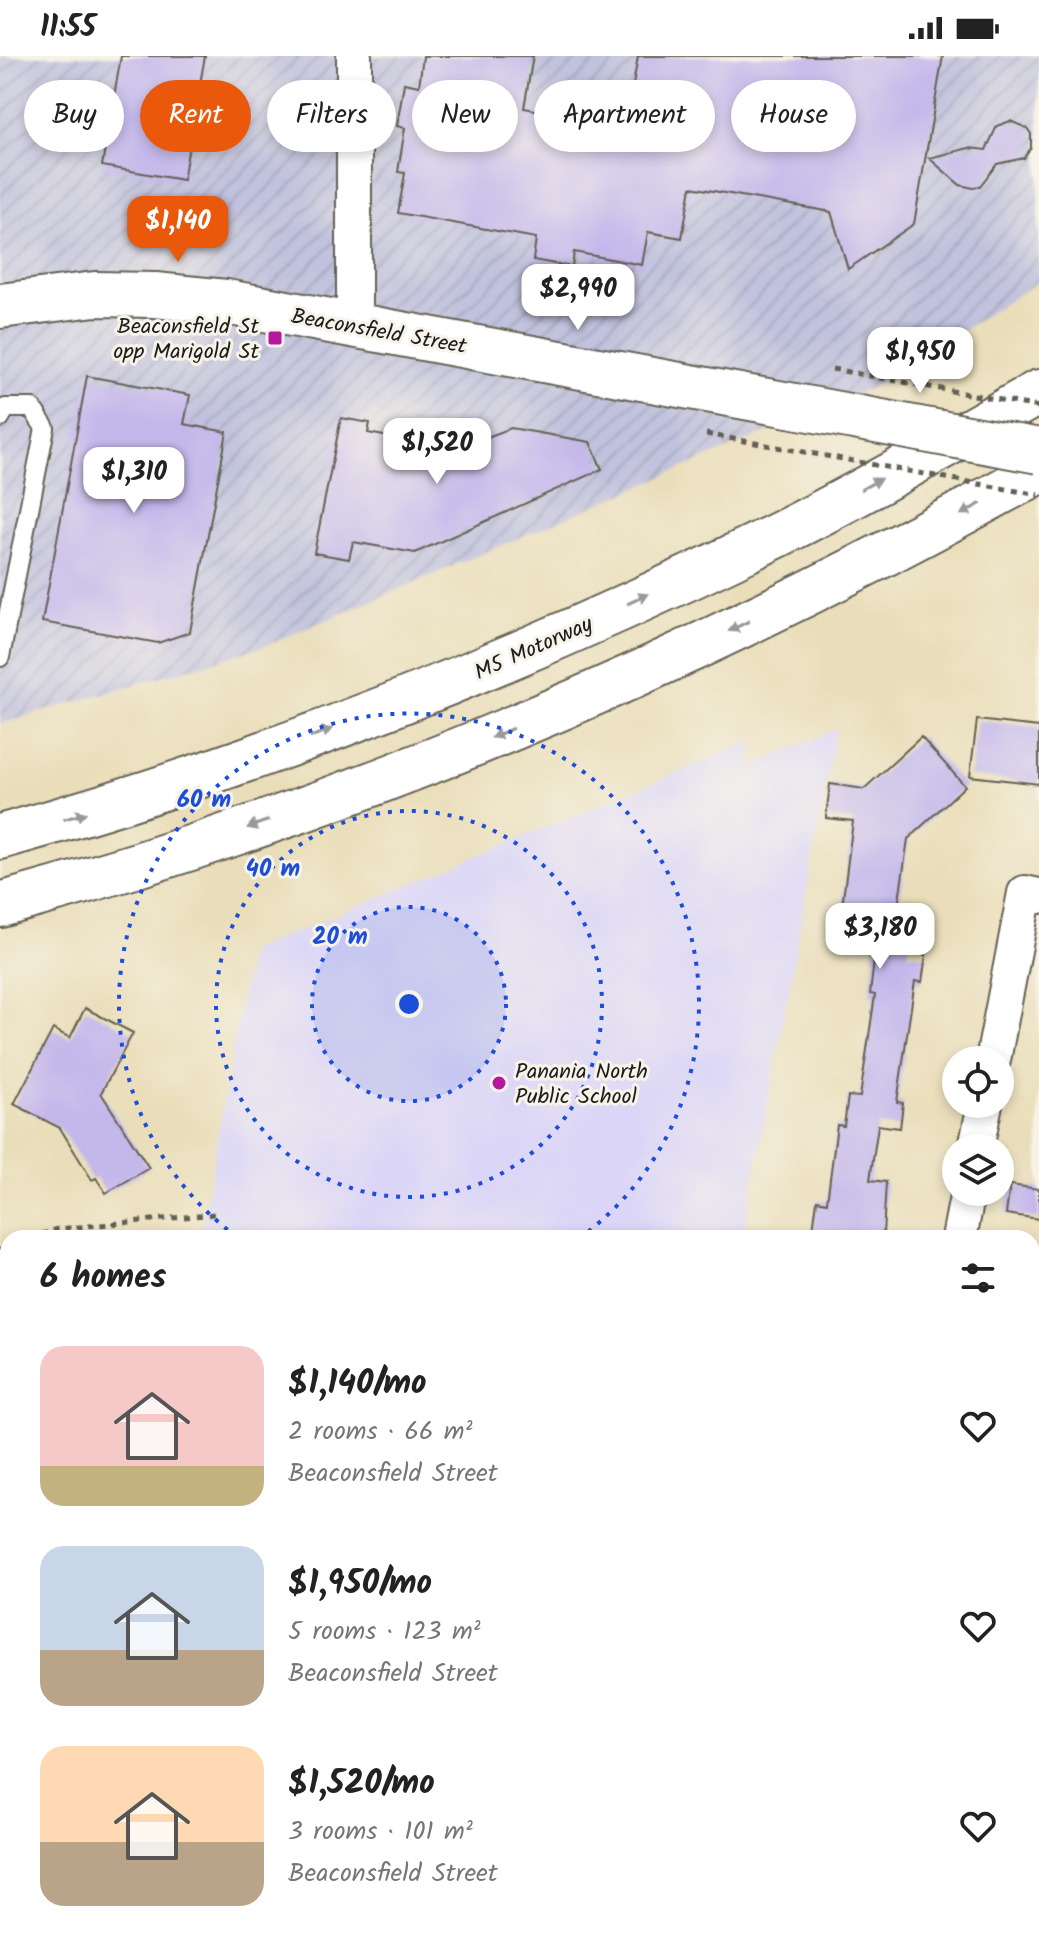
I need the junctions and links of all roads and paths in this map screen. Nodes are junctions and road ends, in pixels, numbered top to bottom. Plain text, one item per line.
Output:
1 (354, 56) edge
2 (0, 306) edge
3 (354, 324) junction
4 (832, 369) dead end
5 (1039, 392) edge
6 (1039, 407) edge
7 (0, 418) edge
8 (706, 434) dead end
9 (1039, 451) edge
10 (1039, 471) edge
11 (1039, 495) edge
12 (0, 657) edge
13 (0, 837) edge
14 (1039, 896) edge
15 (0, 905) edge
16 (996, 1046) edge
17 (965, 1206) edge
18 (215, 1214) dead end
19 (55, 1230) edge
20 (961, 1230) edge

1 - 3 street
2 - 3 main road, Beaconsfield Street
3 - 9 main road, Beaconsfield Street, bridge
4 - 6 path, bridge
13 -> 5 main road, M5 Motorway
7 - 12 lane
8 - 11 path, bridge
10 -> 15 main road
14 - 16 street
17 - 20 street
18 - 19 path

